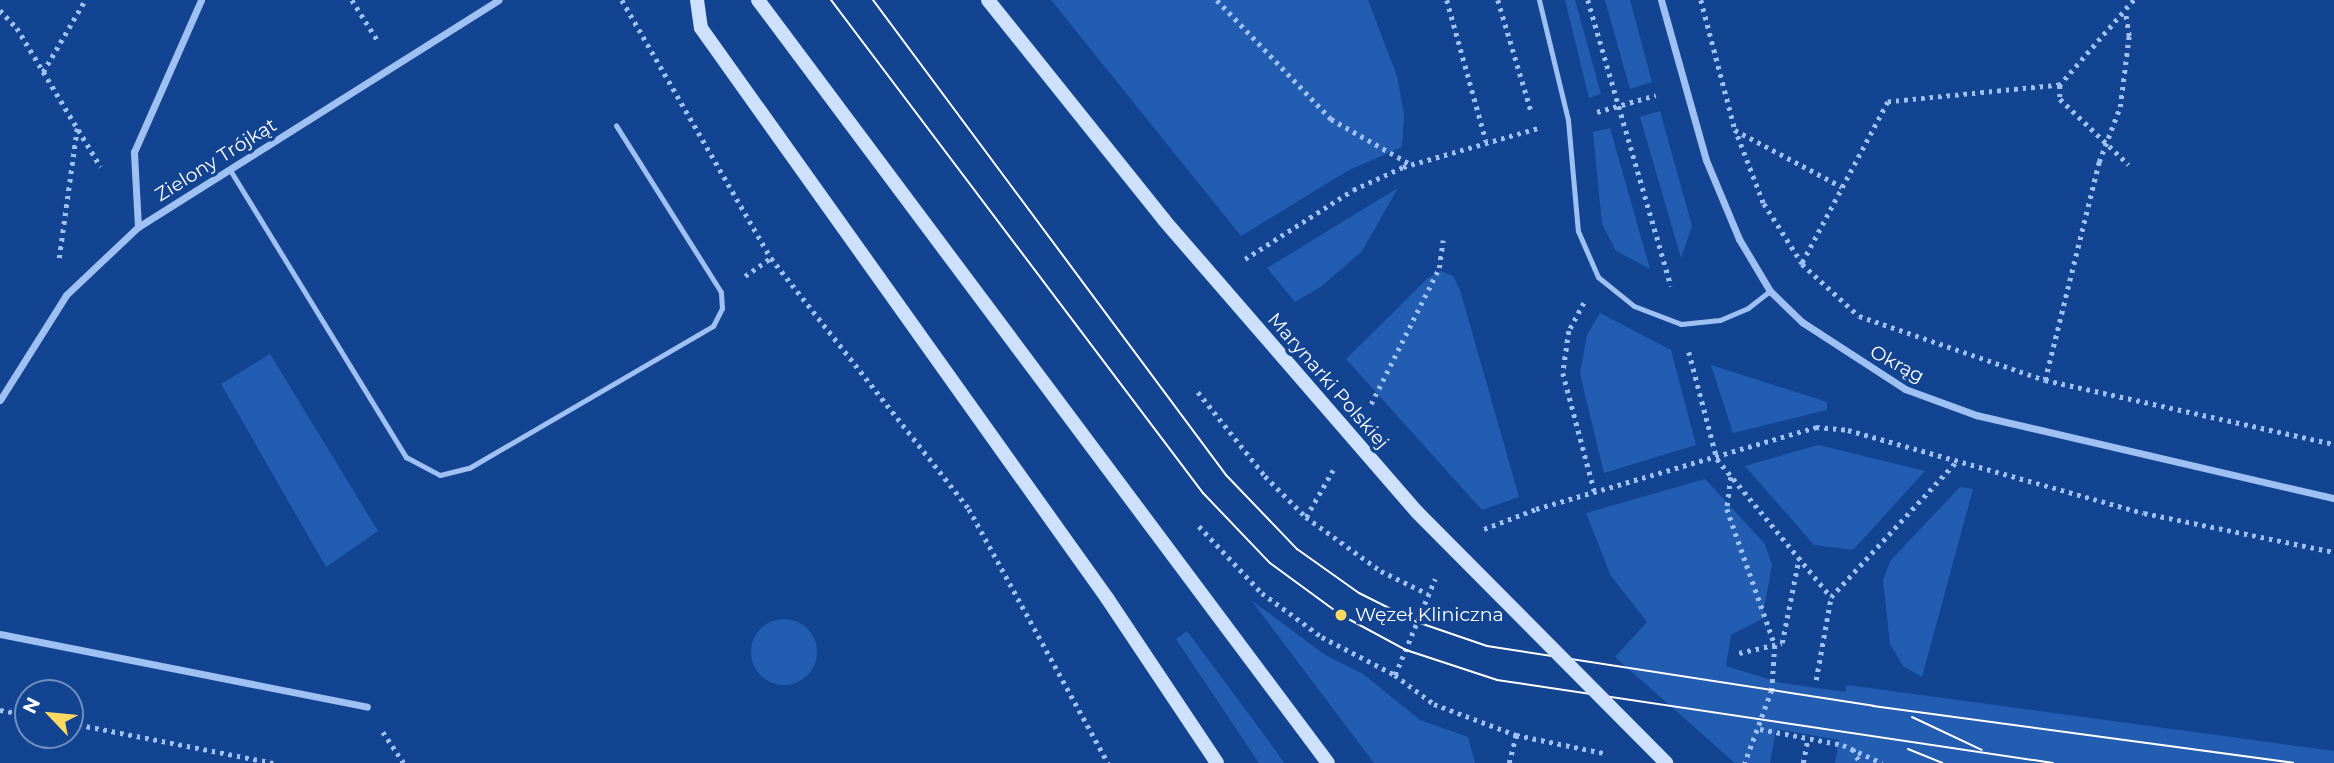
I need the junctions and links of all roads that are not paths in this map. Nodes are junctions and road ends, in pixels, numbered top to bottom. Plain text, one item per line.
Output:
1 (201, 0) edge
2 (498, 0) edge
3 (696, 0) edge
4 (758, 0) edge
5 (988, 0) edge
6 (1539, 0) edge
7 (1661, 0) edge
8 (615, 125) dead end
9 (230, 170) junction
10 (138, 228) junction
11 (1770, 290) junction
12 (0, 400) edge
13 (2334, 498) edge
14 (0, 634) edge
15 (367, 707) dead end
16 (1217, 763) edge
17 (1328, 763) edge
18 (1666, 763) edge

1 - 10 street
2 - 9 street, Zielony Trójkąt
3 - 16 main road
4 - 17 main road
5 - 18 main road, Marynarki Polskiej, bridge
6 - 11 lane
7 - 11 street, Okrąg
8 - 9 lane
9 - 10 street, Zielony Trójkąt
10 - 12 street, Zielony Trójkąt
11 - 13 street, Okrąg
14 - 15 street

